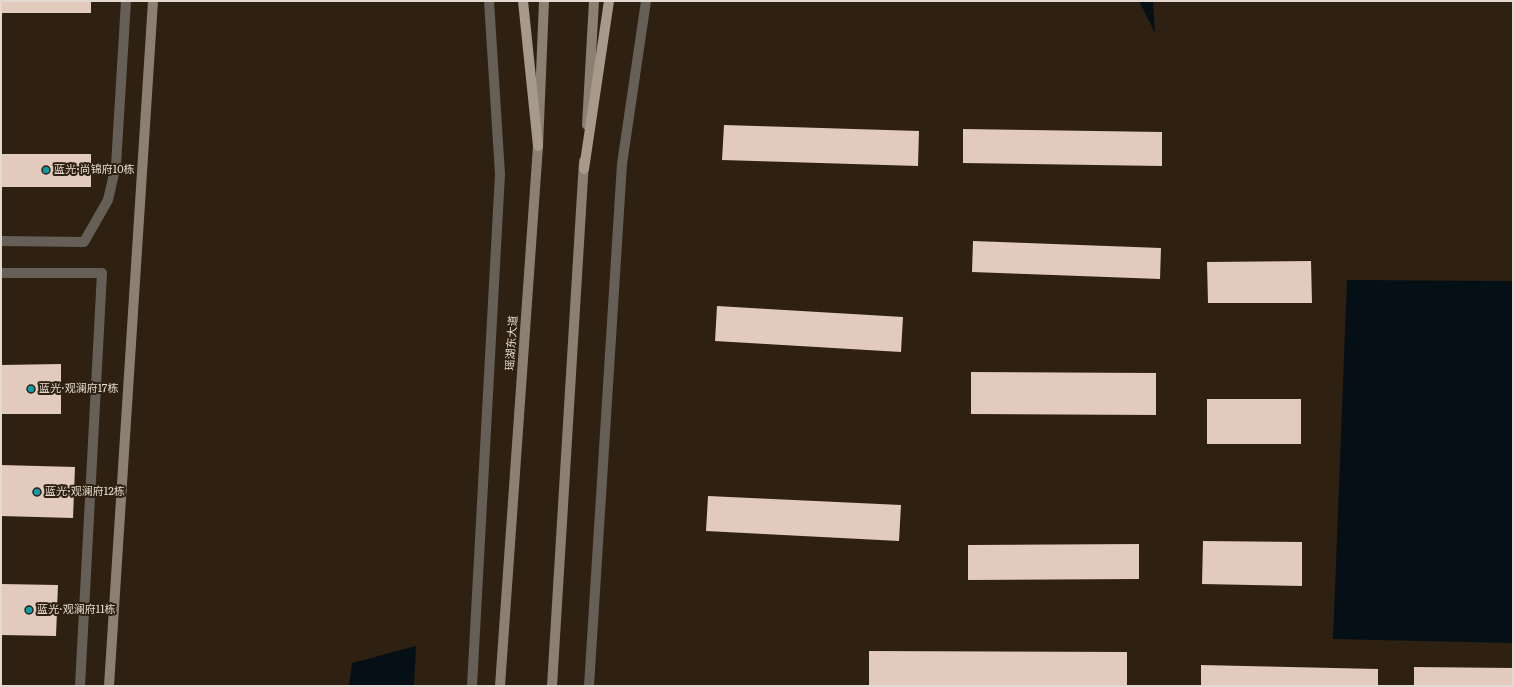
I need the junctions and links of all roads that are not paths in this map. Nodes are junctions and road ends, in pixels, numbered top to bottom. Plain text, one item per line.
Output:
1 (126, 1) edge
2 (153, 1) edge
3 (489, 1) edge
4 (523, 1) edge
5 (544, 1) edge
6 (594, 1) edge
7 (609, 1) edge
8 (646, 1) edge
9 (538, 146) junction
10 (584, 170) junction
11 (1, 241) edge
12 (1, 273) edge
13 (80, 686) edge
14 (109, 686) edge
15 (472, 686) edge
16 (500, 686) edge
17 (552, 686) edge
18 (589, 686) edge

1 - 11 street
2 - 14 main road
3 - 15 street
4 - 9 main road
5 - 9 main road, 瑶湖东大道
6 - 10 main road
7 - 10 main road
8 - 18 street
9 - 16 main road, 瑶湖东大道
10 - 17 main road
12 - 13 street

